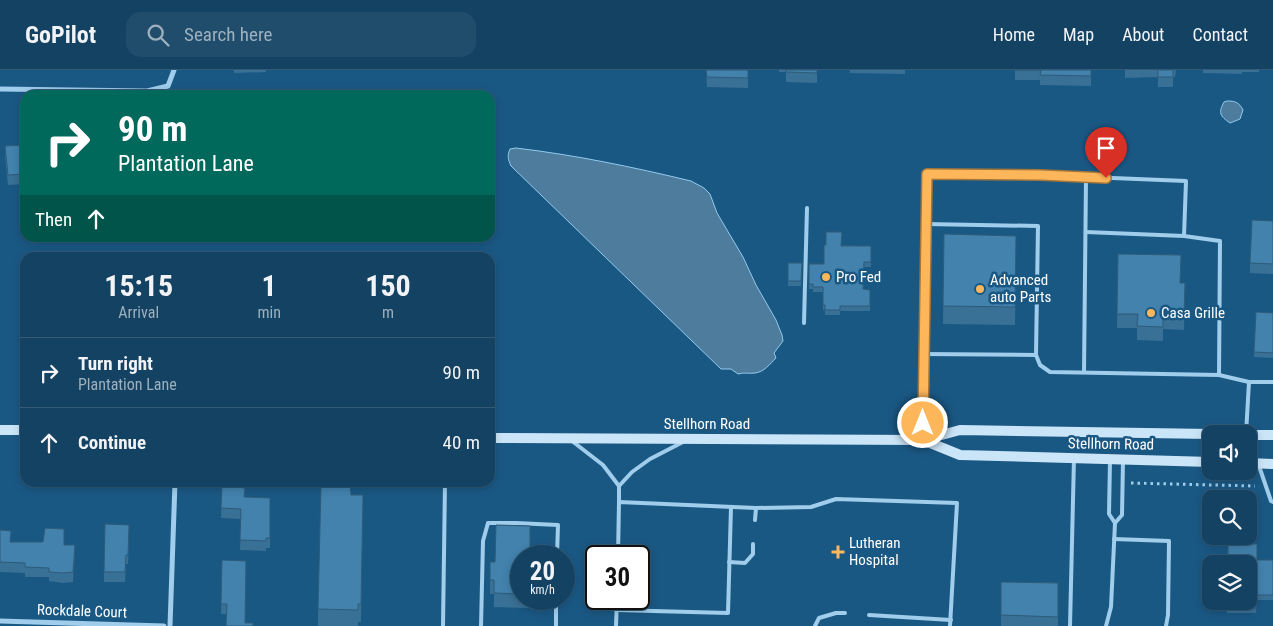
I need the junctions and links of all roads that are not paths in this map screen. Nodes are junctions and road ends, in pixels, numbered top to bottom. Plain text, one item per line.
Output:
1 (174, 70) edge
2 (0, 88) edge
3 (64, 90) edge
4 (151, 90) edge
5 (1040, 175) joint
6 (1086, 178) junction
7 (807, 208) dead end
8 (926, 224) junction
9 (1086, 232) junction
10 (1184, 236) junction
11 (804, 323) dead end
12 (923, 354) junction
13 (1036, 355) junction
14 (1084, 372) junction
15 (1219, 375) junction
16 (1249, 382) junction
17 (1273, 382) edge
18 (1248, 425) edge
19 (0, 430) edge
20 (20, 430) edge
21 (1202, 434) edge
22 (1257, 434) edge
23 (1273, 435) edge
24 (495, 438) edge
25 (568, 438) junction
26 (688, 439) junction
27 (923, 440) junction
28 (1074, 458) junction
29 (1110, 459) junction
30 (1123, 459) junction
31 (1202, 462) edge
32 (1257, 463) edge
33 (1273, 464) edge
34 (1257, 471) edge
35 (620, 486) junction
36 (175, 487) edge
37 (445, 487) edge
38 (620, 502) junction
39 (1273, 502) edge
40 (732, 507) junction
41 (756, 508) junction
42 (755, 520) dead end
43 (1115, 523) junction
44 (1114, 539) junction
45 (753, 544) dead end
46 (557, 545) edge
47 (618, 545) edge
48 (729, 562) junction
49 (556, 610) edge
50 (616, 610) joint
51 (846, 613) dead end
52 (869, 615) dead end
53 (951, 620) junction
54 (0, 621) edge
55 (164, 626) edge
56 (170, 626) edge
57 (443, 626) edge
58 (481, 626) edge
59 (556, 626) edge
60 (616, 626) edge
61 (815, 626) edge
62 (950, 626) edge
63 (1070, 626) edge
64 (1106, 626) edge
65 (1166, 626) edge

1 - 4 street
2 - 3 street
5 - 6 lane
5 - 8 street
6 - 9 lane
6 - 10 lane
7 - 11 lane
8 - 12 street
8 - 13 lane
9 - 10 lane
9 - 14 lane
10 - 15 lane
12 - 13 lane
12 - 27 street
13 - 14 lane
14 - 15 lane
15 - 16 lane
16 - 17 lane
16 - 18 lane
19 - 20 main road
21 - 27 main road, Stellhorn Road
22 - 23 main road
24 - 25 main road, Stellhorn Road
25 - 26 main road, Stellhorn Road
25 - 35 lane
26 - 27 main road, Stellhorn Road
26 - 35 lane
27 - 28 main road, Stellhorn Road
28 - 29 main road, Stellhorn Road
28 - 63 lane
29 - 30 main road, Stellhorn Road
29 - 43 lane
30 - 31 main road, Stellhorn Road
30 - 43 lane
32 - 33 main road
34 - 39 lane
35 - 38 lane
36 - 56 street
37 - 57 lane
38 - 40 lane
38 - 47 lane
40 - 41 lane
40 - 48 lane
41 - 42 lane
41 - 53 lane
43 - 44 lane
44 - 64 lane
44 - 65 lane
45 - 48 lane
46 - 58 lane
48 - 50 lane
49 - 59 lane
50 - 60 lane
51 - 61 lane
52 - 53 lane
53 - 62 lane
54 - 55 street, Rockdale Court

